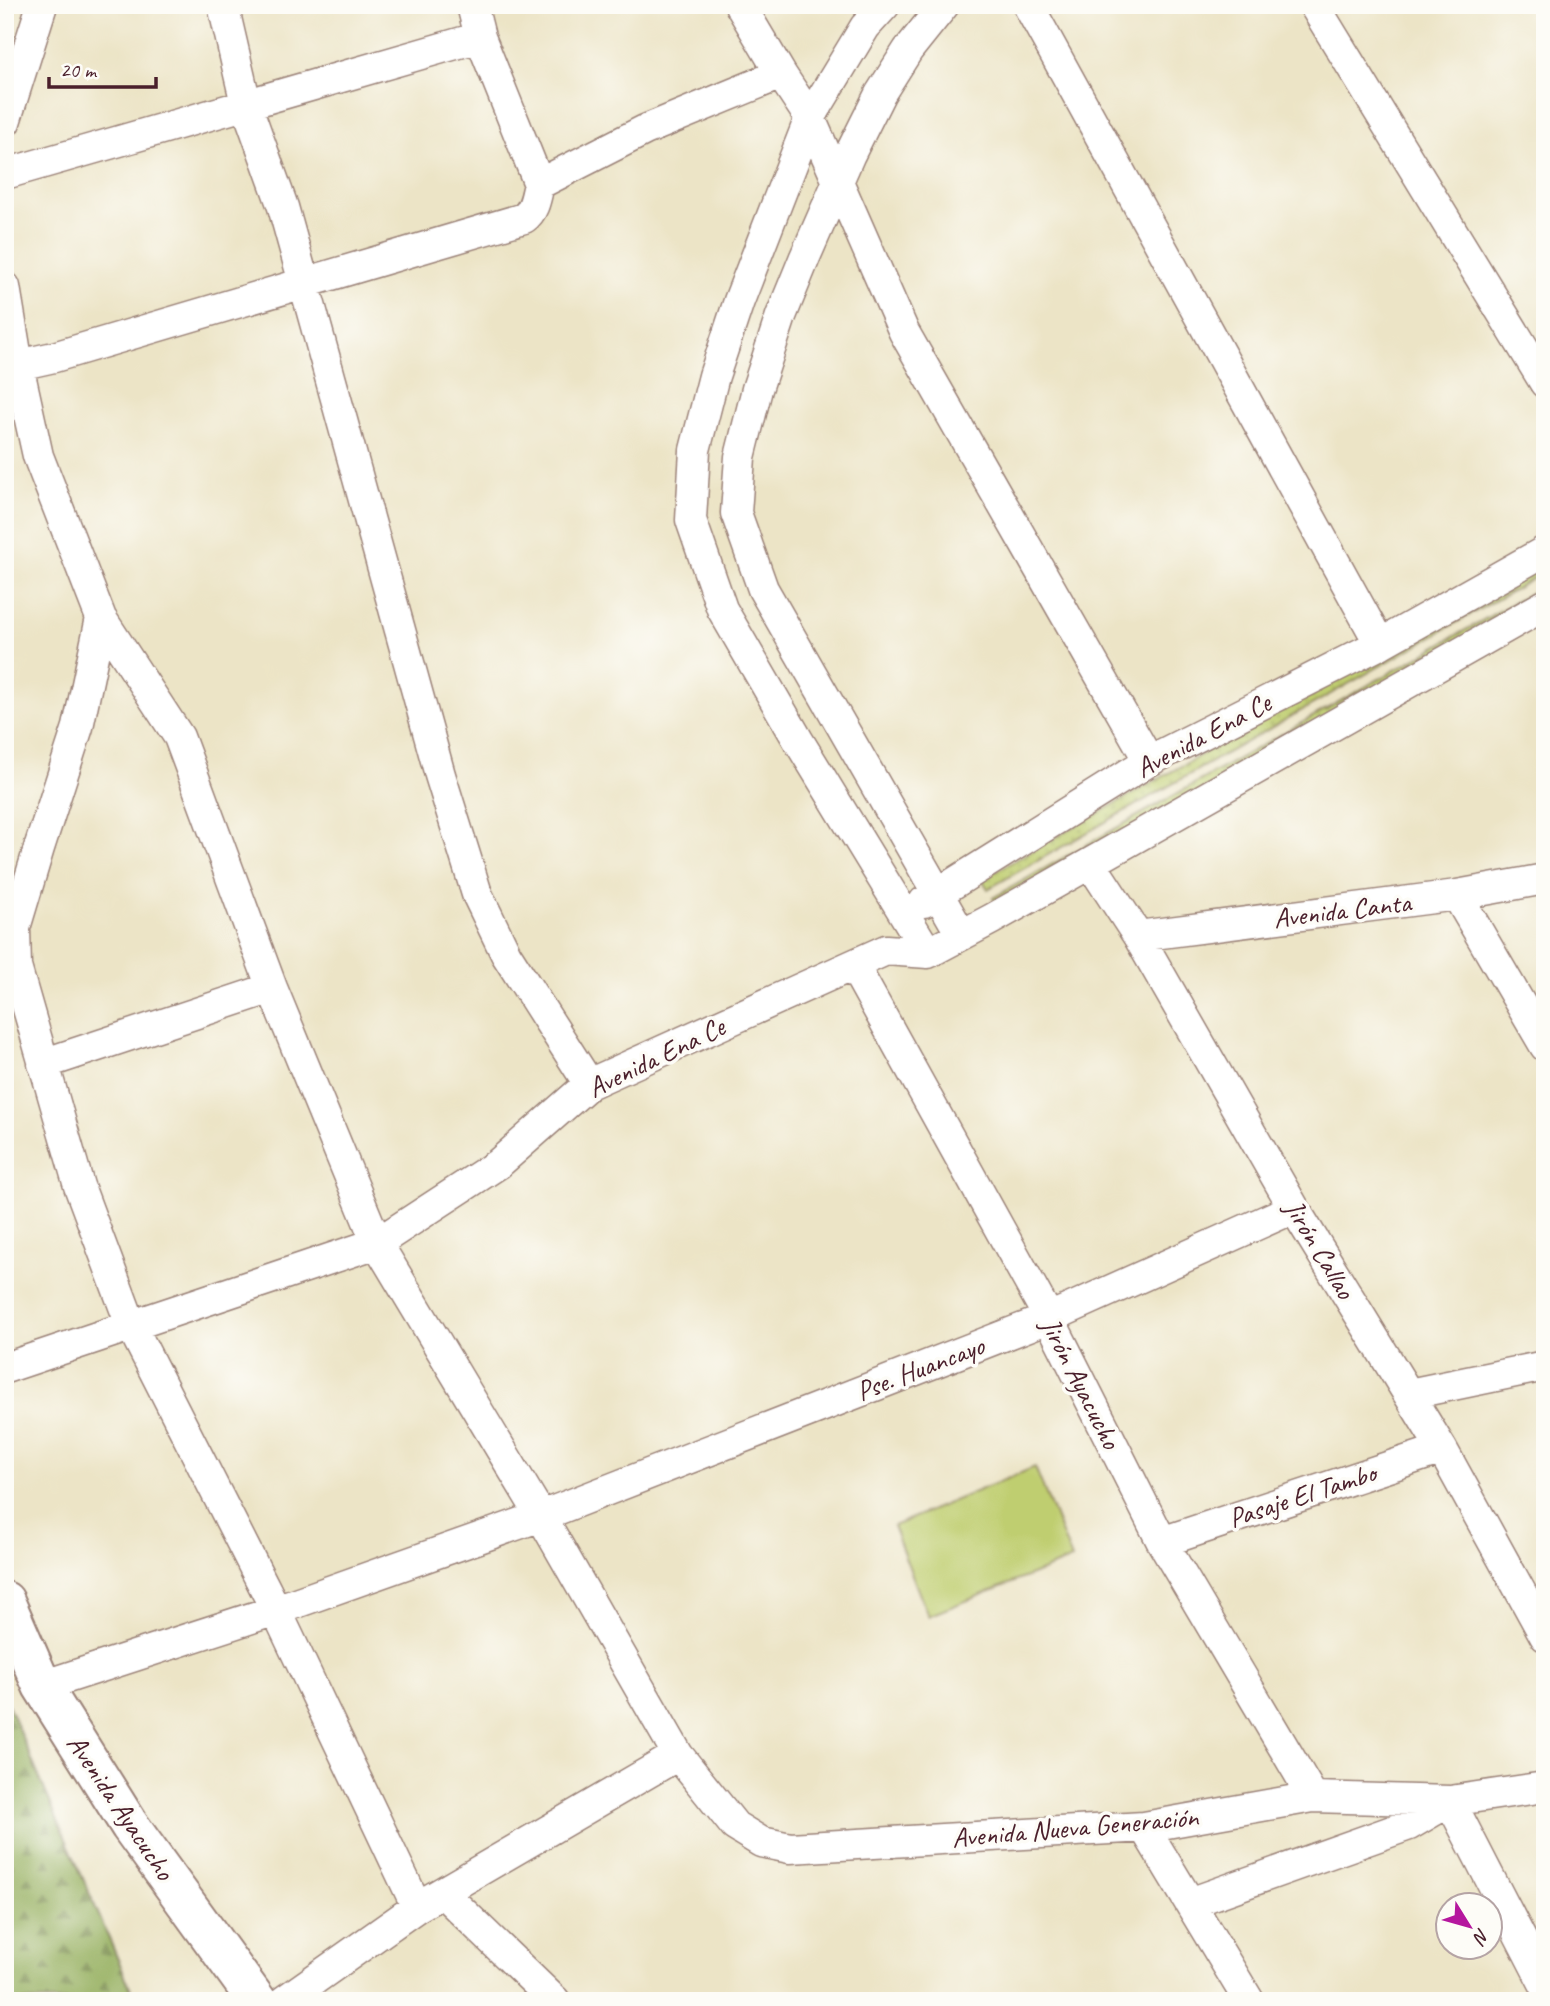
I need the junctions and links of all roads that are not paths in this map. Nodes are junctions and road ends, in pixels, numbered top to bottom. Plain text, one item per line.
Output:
1 (42, 5) edge
2 (223, 5) edge
3 (472, 5) edge
4 (740, 5) edge
5 (885, 5) edge
6 (944, 5) edge
7 (1028, 5) edge
8 (1314, 5) edge
9 (480, 37) junction
10 (781, 74) junction
11 (246, 104) junction
12 (810, 118) junction
13 (5, 122) edge
14 (5, 174) edge
15 (839, 182) junction
16 (539, 184) junction
17 (303, 284) junction
18 (5, 287) edge
19 (18, 365) junction
20 (1545, 383) edge
21 (1545, 551) edge
22 (1545, 605) edge
23 (101, 618) junction
24 (1380, 644) junction
25 (1149, 761) junction
26 (1091, 864) junction
27 (1545, 879) edge
28 (938, 892) junction
29 (1457, 895) junction
30 (905, 914) junction
31 (961, 934) junction
32 (1138, 936) junction
33 (886, 950) junction
34 (928, 953) junction
35 (854, 966) junction
36 (272, 988) junction
37 (1545, 1046) edge
38 (43, 1064) junction
39 (589, 1084) junction
40 (1294, 1208) junction
41 (377, 1243) junction
42 (1049, 1318) junction
43 (131, 1325) junction
44 (1545, 1366) edge
45 (5, 1368) edge
46 (1409, 1394) junction
47 (1442, 1449) junction
48 (541, 1516) junction
49 (1162, 1542) junction
50 (5, 1601) edge
51 (276, 1610) junction
52 (1545, 1636) edge
53 (42, 1686) junction
54 (678, 1755) junction
55 (1545, 1787) edge
56 (1313, 1797) junction
57 (1450, 1801) junction
58 (1144, 1827) junction
59 (430, 1900) junction
60 (1190, 1903) junction
61 (1545, 1984) edge
62 (257, 2001) edge
63 (284, 2001) edge
64 (555, 2001) edge
65 (1249, 2001) edge

1 - 13 street
2 - 11 street
3 - 9 street
4 - 10 street
5 - 12 street
6 - 15 street
7 - 24 street
8 - 20 street
9 - 11 street
9 - 16 street
10 - 12 street
10 - 16 street
11 - 14 street
11 - 17 street
12 - 15 street
12 - 30 street
15 - 25 street
15 - 28 street
16 - 17 street
17 - 19 street
17 - 39 street
18 - 19 street
19 - 23 street
21 - 24 street, Avenida Ena Ce
22 - 26 street, Avenida Ena Ce
23 - 36 street
23 - 38 street
24 - 25 street, Avenida Ena Ce
25 - 28 street, Avenida Ena Ce
26 - 31 street, Avenida Ena Ce
26 - 32 street, Jirón Callao
27 - 29 street, Avenida Canta
28 - 30 street, Avenida Ena Ce
28 - 31 street
29 - 32 street, Avenida Canta
29 - 37 street
30 - 33 street, Avenida Ena Ce
30 - 34 street
31 - 34 street, Avenida Ena Ce
32 - 40 street, Jirón Callao
33 - 34 street
33 - 35 street, Avenida Ena Ce
35 - 39 street, Avenida Ena Ce
35 - 42 street, Jirón Ayacucho
36 - 38 street
36 - 41 street
38 - 43 street
39 - 41 street, Avenida Ena Ce
40 - 42 street, Pse. Huancayo
40 - 46 street, Jirón Callao
41 - 43 street, Avenida Ena Ce
41 - 48 street
42 - 48 street, Pse. Huancayo
42 - 49 street, Jirón Ayacucho
43 - 45 street, Avenida Ena Ce
43 - 51 street
44 - 46 street
46 - 47 street, Jirón Callao
47 - 49 street, Pasaje El Tambo
47 - 52 street, Jirón Callao
48 - 51 street, Pse. Huancayo
48 - 54 street
49 - 56 street, Jirón Ayacucho
50 - 53 street, Avenida Ayacucho
51 - 53 street, Pse. Huancayo
51 - 59 street
53 - 62 street, Avenida Ayacucho
54 - 58 street, Avenida Nueva Generación
54 - 59 street
55 - 57 street, Avenida Nueva Generación
56 - 57 street, Avenida Nueva Generación
56 - 58 street, Avenida Nueva Generación
57 - 60 street
57 - 61 street
58 - 60 street
59 - 63 street
59 - 64 street
60 - 65 street

